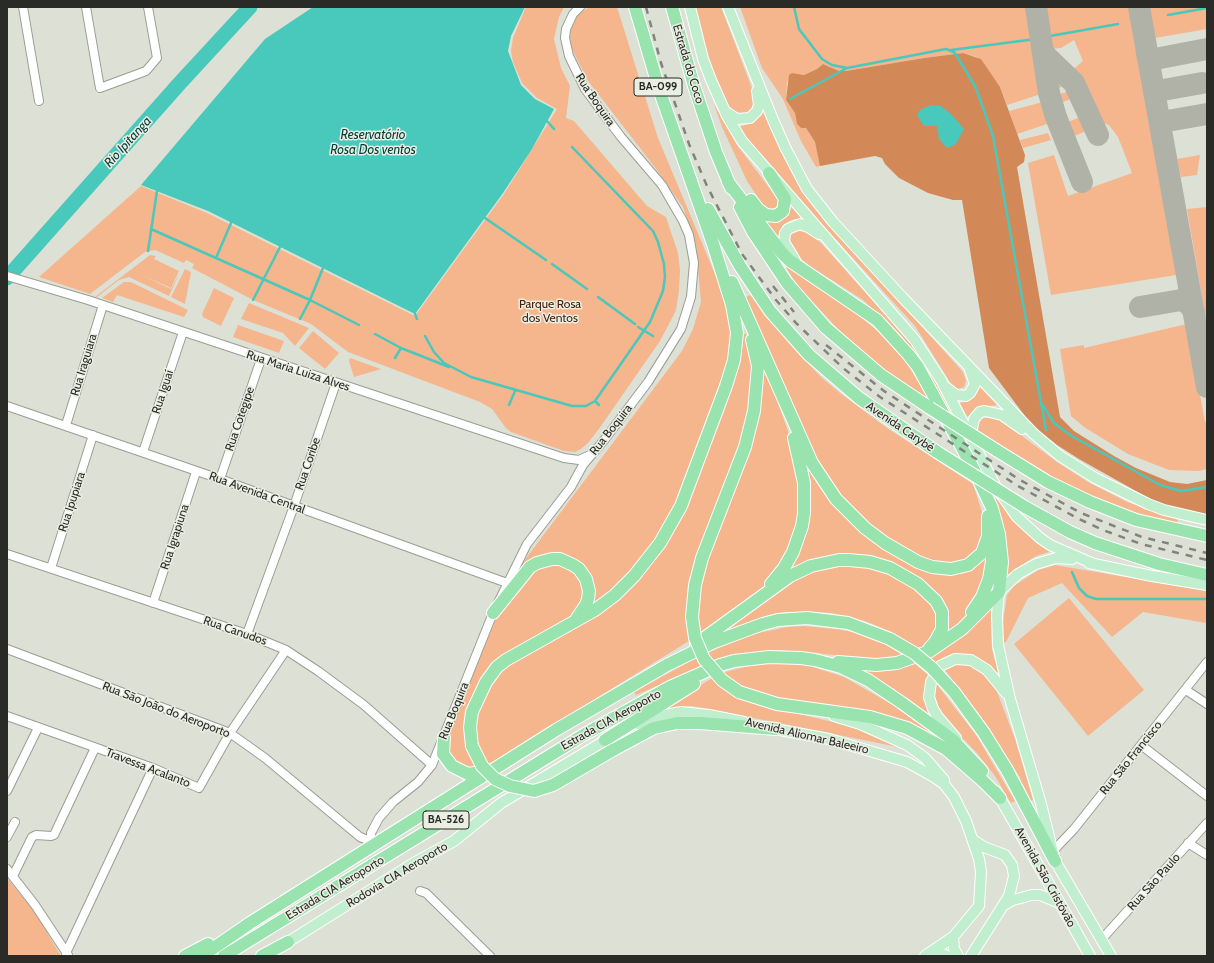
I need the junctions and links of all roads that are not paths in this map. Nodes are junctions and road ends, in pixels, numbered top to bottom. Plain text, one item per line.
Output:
1 (23, 7) edge
2 (86, 7) edge
3 (148, 7) edge
4 (580, 7) edge
5 (635, 7) edge
6 (672, 7) edge
7 (690, 7) edge
8 (728, 7) edge
9 (755, 74) junction
10 (39, 101) dead end
11 (720, 103) junction
12 (706, 121) junction
13 (687, 165) junction
14 (769, 173) junction
15 (728, 182) junction
16 (832, 243) junction
17 (714, 244) junction
18 (7, 276) edge
19 (814, 277) junction
20 (739, 299) junction
21 (103, 305) junction
22 (182, 332) junction
23 (261, 359) junction
24 (968, 367) junction
25 (941, 380) junction
26 (336, 383) junction
27 (7, 406) edge
28 (787, 410) junction
29 (66, 425) junction
30 (93, 435) junction
31 (974, 442) junction
32 (143, 452) junction
33 (594, 453) junction
34 (1060, 456) junction
35 (564, 458) junction
36 (974, 468) junction
37 (196, 472) junction
38 (220, 479) junction
39 (576, 479) junction
40 (294, 506) junction
41 (988, 516) junction
42 (1207, 520) edge
43 (1207, 536) edge
44 (7, 554) edge
45 (1094, 564) junction
46 (51, 568) junction
47 (1207, 575) edge
48 (507, 583) junction
49 (1207, 584) edge
50 (999, 592) junction
51 (758, 600) junction
52 (153, 603) junction
53 (493, 613) junction
54 (569, 626) junction
55 (247, 634) junction
56 (945, 642) junction
57 (7, 649) edge
58 (286, 650) junction
59 (920, 656) junction
60 (756, 658) junction
61 (815, 660) junction
62 (1207, 662) edge
63 (667, 664) junction
64 (1186, 690) junction
65 (1010, 699) junction
66 (1207, 704) edge
67 (813, 710) junction
68 (7, 716) edge
69 (38, 728) junction
70 (776, 730) junction
71 (230, 733) junction
72 (444, 737) junction
73 (605, 740) junction
74 (1141, 745) junction
75 (95, 748) junction
76 (432, 765) junction
77 (153, 768) junction
78 (496, 768) junction
79 (982, 771) junction
80 (7, 791) edge
81 (1207, 796) edge
82 (954, 798) junction
83 (1000, 798) junction
84 (15, 822) dead end
85 (1207, 823) edge
86 (7, 837) edge
87 (973, 840) junction
88 (1188, 843) junction
89 (371, 844) junction
90 (1000, 853) junction
91 (1207, 855) edge
92 (1054, 856) junction
93 (7, 869) edge
94 (980, 872) junction
95 (13, 876) junction
96 (420, 890) dead end
97 (1057, 902) junction
98 (1004, 905) junction
99 (250, 923) junction
100 (953, 937) junction
101 (1101, 940) junction
102 (288, 942) junction
103 (67, 954) edge
104 (927, 955) edge
105 (185, 956) edge
106 (202, 956) edge
107 (224, 956) edge
108 (262, 956) edge
109 (270, 956) edge
110 (490, 956) edge
111 (947, 956) edge
112 (958, 956) edge
113 (971, 956) edge
114 (1090, 956) edge
115 (1111, 956) edge

1 - 10 street
2 - 3 street
4 - 33 street, Rua Boquira
5 - 13 highway, BA-099
6 - 12 highway, Estrada do Coco / BA-099
7 - 11 main road
8 - 9 main road
9 - 11 main road
9 - 24 main road
11 - 14 main road
12 - 14 highway
12 - 15 highway
13 - 17 highway
13 - 47 highway, Avenida Carybé, bridge
14 - 16 main road
15 - 19 highway
15 - 43 highway, bridge
16 - 19 main road
16 - 25 main road
17 - 20 highway
17 - 54 highway
18 - 21 street, Rua Maria Luiza Alves
19 - 36 highway
20 - 28 highway
20 - 67 highway, bridge
21 - 22 street, Rua Maria Luiza Alves
21 - 29 street, Rua Iraguiara
22 - 23 street, Rua Maria Luiza Alves
22 - 32 street, Rua Iguaí
23 - 26 street, Rua Maria Luiza Alves
23 - 38 street, Rua Cotegipe
24 - 25 main road
24 - 34 main road
25 - 31 main road
26 - 35 street, Rua Maria Luiza Alves
26 - 40 street, Rua Coribe
27 - 29 street, Rua Avenida Central
28 - 41 highway
28 - 51 highway
29 - 30 street, Rua Avenida Central
30 - 32 street, Rua Avenida Central
30 - 46 street, Rua Ipupiara
31 - 34 main road
31 - 45 main road
32 - 37 street, Rua Avenida Central
33 - 35 street, Rua Maria Luiza Alves
33 - 39 street, Rua Boquira
34 - 42 main road
35 - 39 street
36 - 41 highway
36 - 50 highway
37 - 38 street, Rua Avenida Central
37 - 52 street, Rua Igrapiuna
38 - 40 street, Rua Avenida Central
39 - 48 street, Rua Boquira
40 - 48 street, Rua Avenida Central
40 - 55 street, Rua Coribe
41 - 56 highway
44 - 46 street, Rua Canudos
45 - 49 main road
45 - 50 main road
46 - 52 street, Rua Canudos
48 - 53 street, Rua Boquira
50 - 56 highway
50 - 65 main road, Avenida São Cristóvão
51 - 59 highway
51 - 63 highway
52 - 55 street, Rua Canudos
53 - 54 highway
53 - 72 street, Rua Boquira
54 - 70 highway, bridge
55 - 58 street, Rua Canudos
56 - 59 highway
57 - 71 street, Rua São João do Aeroporto
58 - 71 street
58 - 76 street, Rua Canudos
59 - 61 highway
60 - 61 highway, Estrada CIA Aeroporto / BA-526
60 - 73 highway
60 - 107 highway, Estrada CIA Aeroporto / BA-526
61 - 79 highway, Estrada CIA Aeroporto
62 - 64 street, Rua São Francisco
63 - 78 highway, Estrada CIA Aeroporto / BA-526
63 - 92 highway, bridge
64 - 66 street
64 - 74 street, Rua São Francisco
65 - 79 main road
65 - 92 main road, Avenida São Cristóvão
67 - 82 main road
67 - 83 highway
68 - 69 street, Travessa Acalanto
69 - 75 street, Travessa Acalanto
69 - 80 street
70 - 73 main road, Avenida Aliomar Baleeiro
70 - 82 main road, Avenida Aliomar Baleeiro
71 - 77 street, Travessa Acalanto
71 - 89 street, Rua São João do Aeroporto
72 - 76 street, Rua Boquira
72 - 78 highway
73 - 102 main road, Rodovia CIA Aeroporto / BA-526
74 - 81 street
74 - 92 street, Rua São Francisco
75 - 77 street, Travessa Acalanto
75 - 95 street
76 - 89 street, Rua Boquira
77 - 103 street
78 - 89 highway, Estrada CIA Aeroporto / BA-526
79 - 83 main road, Estrada CIA Aeroporto
82 - 87 main road, Avenida Aliomar Baleeiro
83 - 97 main road, Avenida São Cristóvão
84 - 86 street
85 - 88 street, Rua São Paulo
87 - 90 main road
87 - 94 main road, Avenida Aliomar Baleeiro
88 - 91 street
88 - 101 street, Rua São Paulo
89 - 99 highway, Estrada CIA Aeroporto / BA-526
90 - 94 main road
90 - 98 main road
92 - 101 main road, Avenida São Cristóvão
93 - 95 street
94 - 100 main road, Avenida Aliomar Baleeiro
95 - 103 street
96 - 110 street
97 - 98 main road
97 - 114 main road, Avenida São Cristóvão
98 - 113 main road
99 - 105 highway
99 - 106 highway, Estrada CIA Aeroporto / BA-526
100 - 104 main road
100 - 112 main road
101 - 115 main road, Avenida São Cristóvão
102 - 108 highway
102 - 109 street
104 - 111 main road

